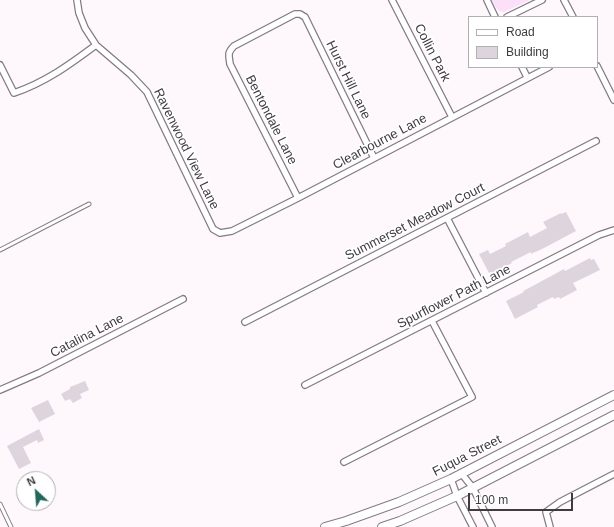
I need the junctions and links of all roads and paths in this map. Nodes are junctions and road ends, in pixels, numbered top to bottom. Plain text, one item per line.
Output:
1 (77, 0) edge
2 (392, 0) edge
3 (487, 0) edge
4 (542, 0) edge
5 (564, 0) edge
6 (495, 16) edge
7 (509, 16) edge
8 (572, 16) edge
9 (96, 45) junction
10 (229, 51) joint
11 (0, 65) edge
12 (522, 68) edge
13 (546, 68) edge
14 (598, 68) edge
15 (527, 77) junction
16 (614, 100) edge
17 (452, 117) junction
18 (596, 141) dead end
19 (374, 158) junction
20 (298, 198) junction
21 (89, 204) dead end
22 (447, 218) junction
23 (614, 230) edge
24 (220, 233) joint
25 (0, 250) edge
26 (486, 293) junction
27 (183, 299) dead end
28 (432, 321) junction
29 (245, 322) dead end
30 (305, 385) dead end
31 (0, 390) edge
32 (613, 398) edge
33 (614, 415) edge
34 (344, 462) dead end
35 (461, 473) junction
36 (614, 474) edge
37 (451, 479) junction
38 (473, 488) junction
39 (457, 496) junction
40 (0, 504) edge
41 (11, 527) edge
42 (326, 527) edge
43 (382, 527) edge
44 (473, 527) edge
45 (492, 527) edge
46 (550, 527) edge

1 - 9 street, Ravenwood View Lane
2 - 17 street, Collin Park
3 - 6 street
4 - 7 street
5 - 8 street
9 - 11 street
9 - 24 street, Ravenwood View Lane
10 - 19 street, Hurst Hill Lane
10 - 20 street, Bentondale Lane
12 - 15 street
13 - 15 street, Clearbourne Lane
14 - 16 street
15 - 17 street, Clearbourne Lane
17 - 19 street, Clearbourne Lane
18 - 22 street, Summerset Meadow Court
19 - 20 street, Clearbourne Lane
20 - 24 street, Clearbourne Lane
21 - 25 lane
22 - 26 street
22 - 29 street, Summerset Meadow Court
23 - 26 street, Spurflower Path Lane
26 - 28 street, Spurflower Path Lane
27 - 31 street, Catalina Lane
28 - 30 street, Spurflower Path Lane
28 - 34 street
32 - 35 main road, Fuqua Street
33 - 38 main road
35 - 37 main road, Fuqua Street
35 - 38 street
36 - 46 street
37 - 39 street
37 - 42 main road, Fuqua Street
38 - 39 main road
38 - 45 street
39 - 43 main road
39 - 44 street
40 - 41 lane

